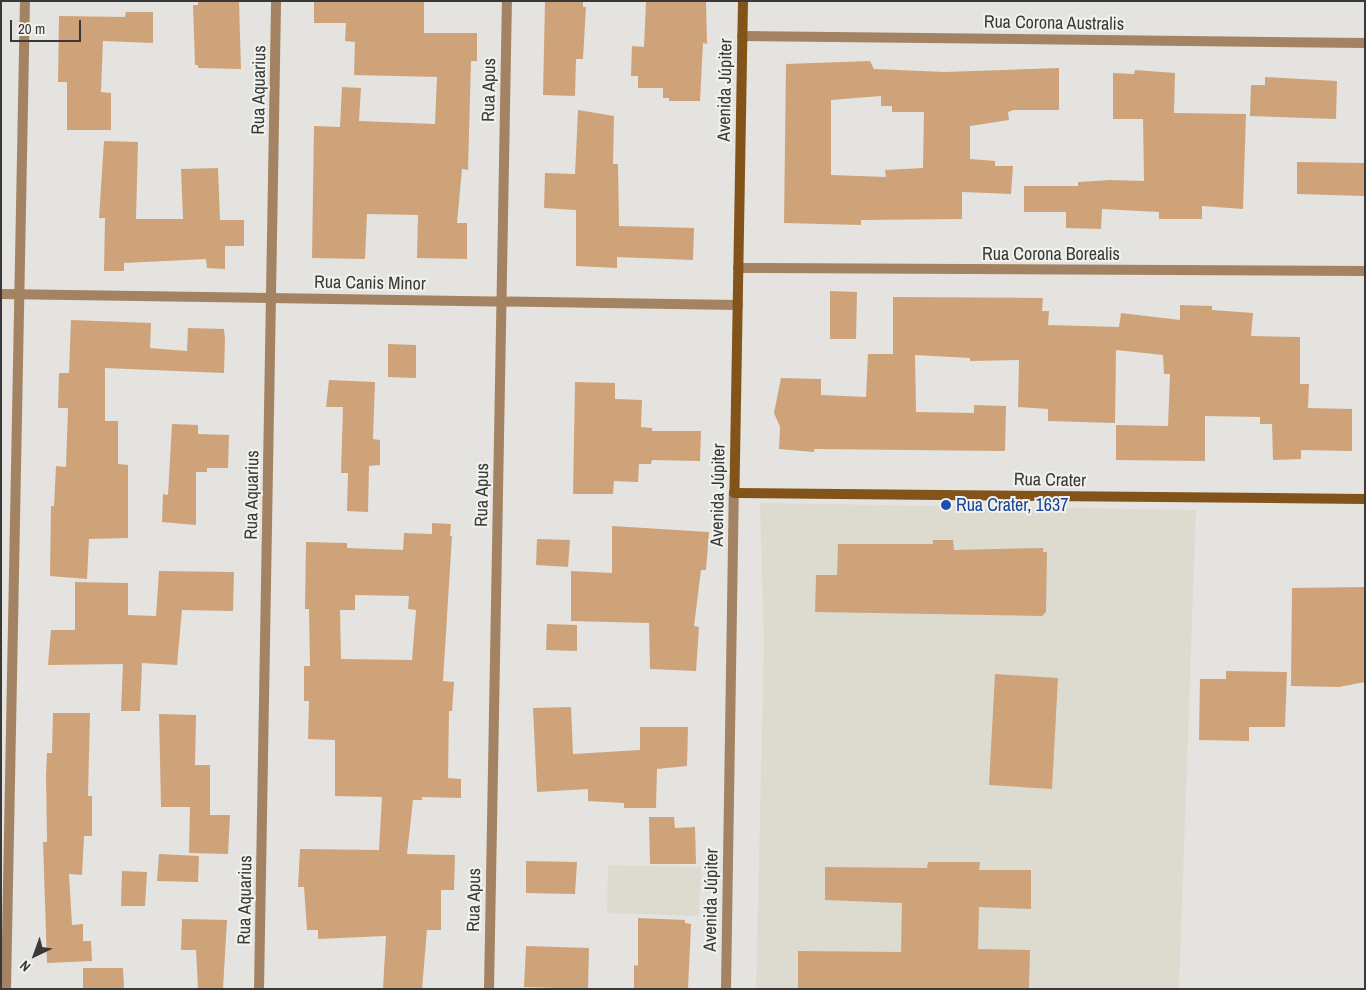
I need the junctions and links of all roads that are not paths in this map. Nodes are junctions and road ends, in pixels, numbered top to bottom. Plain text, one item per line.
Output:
1 (25, 1) edge
2 (276, 1) edge
3 (507, 1) edge
4 (743, 1) edge
5 (742, 36) junction
6 (1365, 43) edge
7 (738, 268) junction
8 (1365, 272) edge
9 (1, 294) edge
10 (20, 294) junction
11 (271, 298) junction
12 (502, 302) junction
13 (738, 305) junction
14 (734, 494) junction
15 (1365, 499) edge
16 (5, 865) edge
17 (6, 989) edge
18 (259, 989) edge
19 (489, 989) edge
20 (726, 989) edge

1 - 10 street
2 - 11 street, Rua Aquarius
3 - 12 street, Rua Apus
4 - 5 street, Avenida Júpiter
5 - 6 street, Rua Corona Australis
5 - 7 street, Avenida Júpiter
7 - 8 street, Rua Corona Borealis
7 - 13 street, Avenida Júpiter
9 - 10 street, Rua Canis Minor
10 - 11 street, Rua Canis Minor
10 - 16 street
11 - 12 street, Rua Canis Minor
11 - 18 street, Rua Aquarius
12 - 13 street, Rua Canis Minor
12 - 19 street, Rua Apus
13 - 14 street, Avenida Júpiter
14 - 15 street, Rua Crater
14 - 20 street, Avenida Júpiter
16 - 17 street

